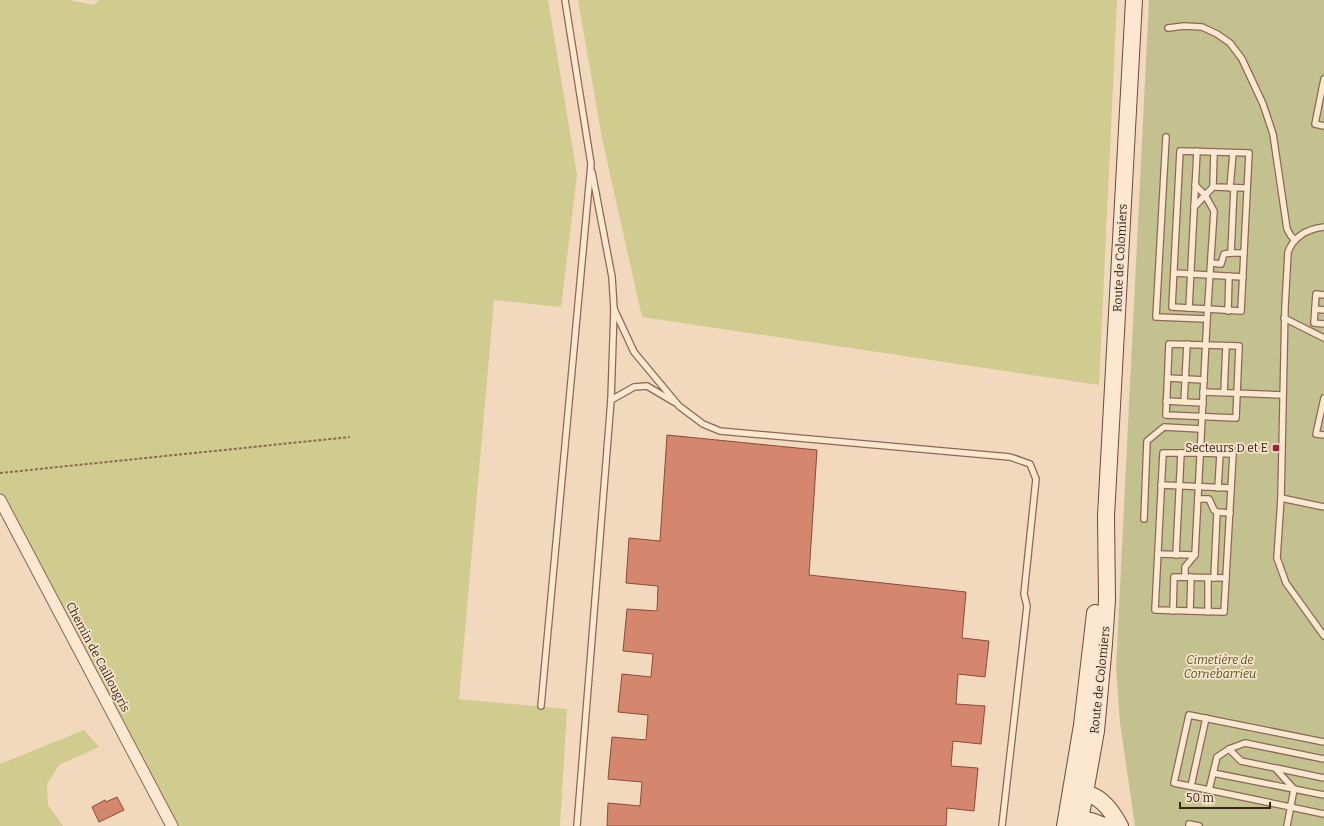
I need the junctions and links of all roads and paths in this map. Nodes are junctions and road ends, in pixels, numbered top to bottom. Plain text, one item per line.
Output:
1 (565, 0) edge
2 (1134, 0) edge
3 (1168, 28) dead end
4 (1324, 79) edge
5 (1324, 126) edge
6 (1166, 137) dead end
7 (1197, 151) junction
8 (1214, 152) junction
9 (1232, 153) junction
10 (591, 164) junction
11 (1195, 184) junction
12 (1213, 187) junction
13 (1232, 188) junction
14 (1247, 188) junction
15 (1205, 195) junction
16 (1194, 207) junction
17 (1324, 227) edge
18 (1295, 240) junction
19 (1231, 253) junction
20 (1244, 253) junction
21 (1211, 263) junction
22 (1174, 273) junction
23 (1191, 274) junction
24 (1210, 275) junction
25 (1229, 276) junction
26 (1243, 277) junction
27 (1324, 295) edge
28 (1189, 308) junction
29 (614, 309) junction
30 (1208, 309) junction
31 (1315, 309) junction
32 (1324, 310) edge
33 (1228, 311) junction
34 (1284, 318) junction
35 (1207, 319) junction
36 (1324, 324) edge
37 (1324, 338) edge
38 (1187, 344) junction
39 (1206, 345) junction
40 (1226, 346) junction
41 (1168, 378) junction
42 (1185, 379) junction
43 (1204, 380) junction
44 (1203, 392) junction
45 (1224, 392) junction
46 (1237, 393) junction
47 (1283, 395) junction
48 (1324, 398) edge
49 (611, 400) junction
50 (1166, 401) junction
51 (1184, 402) junction
52 (1203, 403) junction
53 (679, 406) junction
54 (1202, 416) junction
55 (1322, 417) edge
56 (1201, 429) junction
57 (1324, 435) edge
58 (350, 437) dead end
59 (1180, 452) junction
60 (1200, 452) junction
61 (1220, 454) junction
62 (0, 473) edge
63 (1161, 485) junction
64 (1179, 486) junction
65 (1198, 487) junction
66 (1218, 488) junction
67 (1231, 488) junction
68 (1281, 498) junction
69 (1198, 499) junction
70 (0, 500) edge
71 (1324, 507) edge
72 (1218, 512) junction
73 (1230, 513) junction
74 (1144, 519) dead end
75 (1158, 554) junction
76 (1176, 555) junction
77 (1195, 556) junction
78 (1185, 577) junction
79 (1192, 577) junction
80 (1211, 578) junction
81 (1226, 578) junction
82 (1173, 611) junction
83 (1190, 611) junction
84 (1208, 612) junction
85 (1324, 636) edge
86 (541, 706) dead end
87 (1206, 718) junction
88 (1324, 742) edge
89 (1229, 748) junction
90 (1324, 759) edge
91 (1275, 768) junction
92 (1213, 773) junction
93 (1324, 778) edge
94 (1192, 786) junction
95 (1294, 789) junction
96 (1209, 790) junction
97 (1324, 795) edge
98 (1079, 798) junction
99 (1291, 807) junction
100 (1324, 814) edge
101 (1080, 823) edge
102 (172, 826) edge
103 (577, 826) edge
104 (1002, 826) edge
105 (1065, 826) edge
106 (1104, 826) edge
107 (1120, 826) edge
108 (1189, 826) edge
109 (1199, 826) edge
110 (1287, 826) edge

1 - 10 lane
2 - 98 main road, Route de Colomiers
3 - 18 lane
4 - 5 lane
6 - 35 lane
7 - 8 lane
7 - 11 lane
7 - 22 lane
8 - 9 lane
8 - 12 lane
9 - 13 lane
9 - 14 lane
10 - 29 lane
10 - 86 lane
11 - 15 lane
11 - 16 lane
12 - 13 lane
12 - 15 lane
13 - 14 lane
13 - 19 lane
14 - 20 lane
15 - 16 lane
15 - 21 lane
16 - 23 lane
17 - 18 lane
18 - 34 lane
19 - 20 lane
19 - 21 lane
20 - 26 lane
21 - 24 lane
22 - 23 lane
22 - 28 lane
23 - 24 lane
23 - 28 lane
24 - 25 lane
24 - 30 lane
25 - 26 lane
25 - 33 lane
26 - 33 lane
27 - 31 lane
28 - 30 lane
29 - 49 lane
29 - 53 lane
30 - 33 lane
30 - 35 lane
31 - 32 lane
31 - 36 lane
34 - 37 lane
34 - 47 lane
35 - 39 lane
38 - 39 lane
38 - 41 lane
38 - 42 lane
39 - 40 lane
39 - 43 lane
40 - 45 lane
40 - 46 lane
41 - 42 lane
41 - 50 lane
42 - 43 lane
42 - 51 lane
43 - 44 lane
44 - 45 lane
44 - 52 lane
45 - 46 lane
46 - 47 lane
46 - 54 lane
47 - 68 lane
48 - 55 lane
49 - 53 lane
49 - 103 lane
50 - 51 lane
50 - 54 lane
51 - 52 lane
52 - 54 lane
53 - 104 lane
54 - 56 lane
55 - 57 lane
56 - 60 lane
56 - 74 lane
58 - 62 path
59 - 60 lane
59 - 63 lane
59 - 64 lane
60 - 61 lane
60 - 65 lane
61 - 66 lane
61 - 67 lane
63 - 64 lane
63 - 75 lane
64 - 65 lane
64 - 76 lane
65 - 66 lane
65 - 69 lane
66 - 67 lane
67 - 73 lane
68 - 71 lane
68 - 85 lane
69 - 72 lane
69 - 77 lane
70 - 102 street, Chemin de Caillougris
72 - 73 lane
72 - 80 lane
73 - 81 lane
75 - 76 lane
75 - 82 lane
76 - 77 lane
77 - 78 lane
78 - 79 lane
78 - 82 lane
79 - 80 lane
79 - 83 lane
80 - 81 lane
80 - 84 lane
81 - 84 lane
82 - 83 lane
83 - 84 lane
87 - 88 lane
87 - 94 lane
87 - 94 lane
89 - 90 lane
89 - 91 lane
89 - 92 lane
91 - 93 lane
91 - 95 lane
92 - 95 lane
92 - 96 lane
94 - 96 lane
95 - 97 lane
95 - 99 lane
96 - 99 lane
98 - 101 main road
98 - 105 main road, Route de Colomiers
98 - 107 main road
99 - 100 lane
99 - 110 lane
101 - 106 main road
108 - 109 lane

